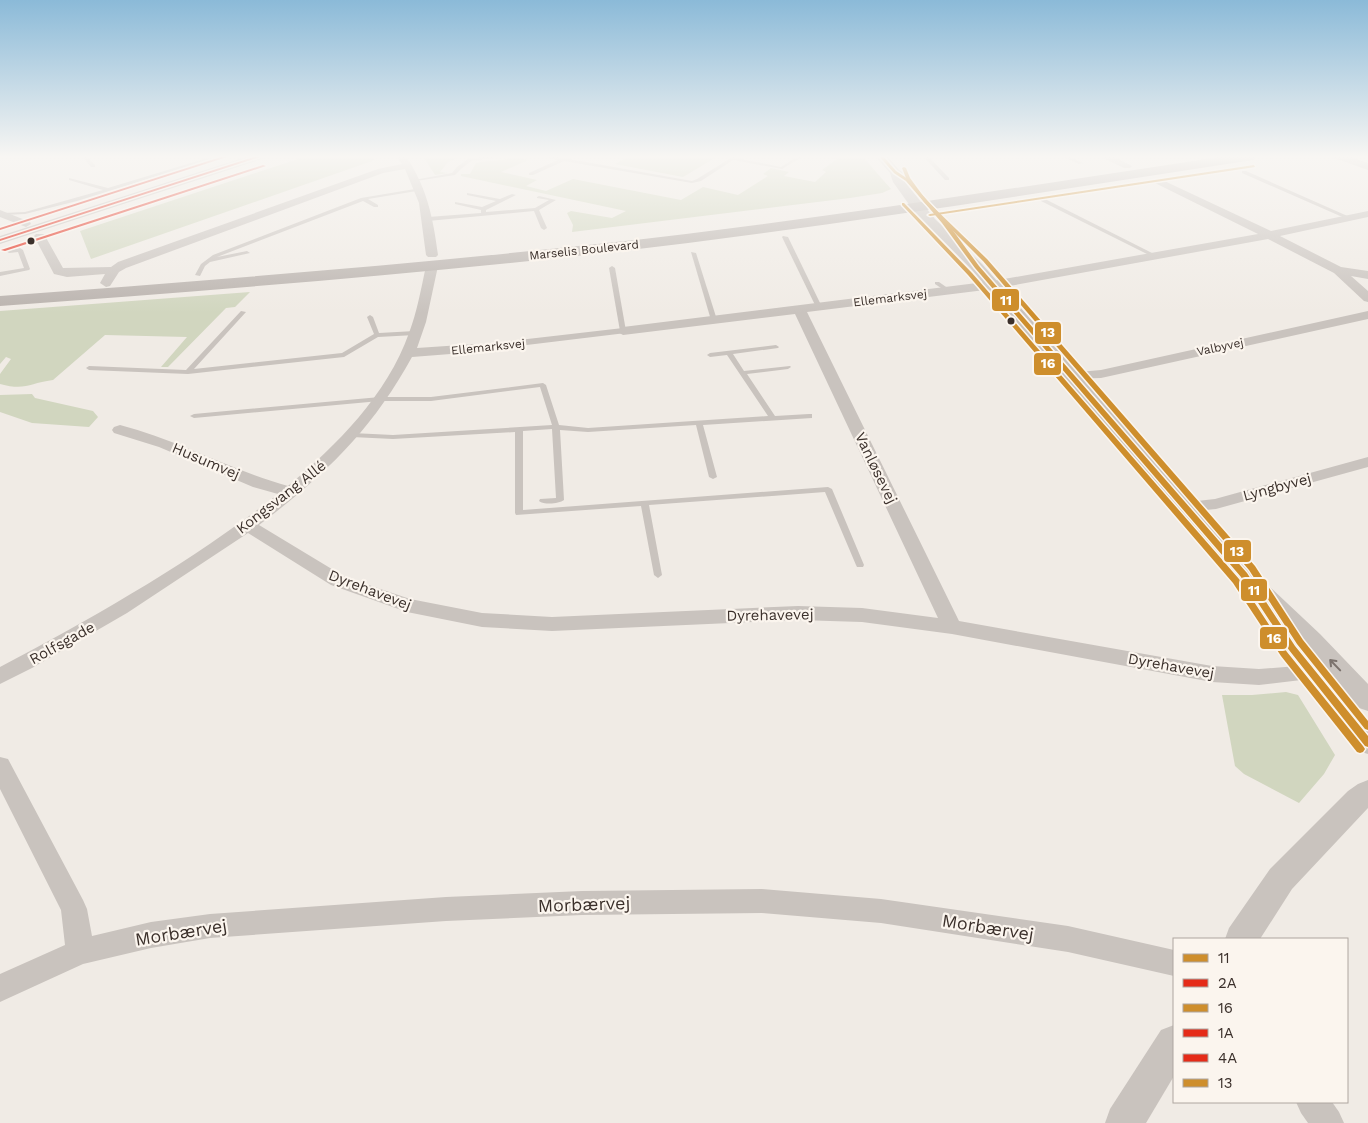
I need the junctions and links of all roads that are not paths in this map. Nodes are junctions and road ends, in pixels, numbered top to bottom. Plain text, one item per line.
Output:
1 (42, 208) edge
2 (76, 208) edge
3 (98, 208) edge
4 (284, 208) edge
5 (339, 208) edge
6 (425, 208) edge
7 (475, 208) edge
8 (488, 208) edge
9 (855, 208) edge
10 (926, 208) edge
11 (1060, 208) edge
12 (1214, 208) edge
13 (1327, 208) edge
14 (536, 209) joint
15 (483, 211) junction
16 (1, 214) edge
17 (1368, 214) edge
18 (1349, 218) junction
19 (428, 219) junction
20 (26, 224) junction
21 (544, 228) dead end
22 (0, 232) edge
23 (40, 236) dead end
24 (1270, 236) junction
25 (785, 237) dead end
26 (0, 240) edge
27 (8, 251) dead end
28 (246, 253) dead end
29 (693, 253) dead end
30 (1155, 256) junction
31 (208, 261) junction
32 (432, 261) junction
33 (612, 268) dead end
34 (1338, 270) junction
35 (0, 274) edge
36 (1368, 274) edge
37 (198, 275) junction
38 (110, 276) junction
39 (937, 283) dead end
40 (993, 286) junction
41 (0, 290) edge
42 (949, 291) junction
43 (1368, 298) edge
44 (0, 302) edge
45 (819, 307) junction
46 (799, 309) junction
47 (243, 312) dead end
48 (1368, 315) edge
49 (370, 317) dead end
50 (714, 320) junction
51 (623, 331) junction
52 (415, 333) junction
53 (377, 335) junction
54 (776, 347) dead end
55 (476, 348) joint
56 (408, 353) junction
57 (729, 353) junction
58 (710, 355) dead end
59 (788, 367) dead end
60 (89, 368) dead end
61 (188, 372) junction
62 (743, 373) junction
63 (1072, 376) junction
64 (380, 399) junction
65 (194, 416) dead end
66 (809, 416) dead end
67 (773, 418) junction
68 (699, 423) junction
69 (556, 427) junction
70 (519, 429) junction
71 (120, 430) dead end
72 (352, 435) junction
73 (1368, 462) edge
74 (713, 477) dead end
75 (292, 492) junction
76 (543, 501) dead end
77 (645, 504) junction
78 (1185, 507) junction
79 (247, 525) junction
80 (860, 565) dead end
81 (658, 575) dead end
82 (1244, 575) junction
83 (123, 608) joint
84 (952, 626) junction
85 (1310, 673) junction
86 (0, 676) edge
87 (1368, 701) edge
88 (1368, 743) edge
89 (0, 766) edge
90 (1368, 792) edge
91 (1242, 938) edge
92 (80, 952) junction
93 (1173, 963) edge
94 (0, 988) edge
95 (1173, 1044) edge
96 (1313, 1103) edge
97 (1124, 1123) edge
98 (1328, 1123) edge

1 - 16 lane
2 - 20 street
3 - 26 street
4 - 38 street
5 - 31 lane
6 - 19 street, Kongsvang Allé
7 - 15 lane
8 - 15 lane
9 - 32 main road, Marselis Boulevard
10 - 40 street
11 - 30 lane
12 - 24 street
13 - 18 lane
14 - 15 lane
14 - 21 lane
15 - 19 lane
16 - 20 street
17 - 18 street, Ellemarksvej
18 - 24 street, Ellemarksvej
19 - 32 street, Kongsvang Allé
20 - 22 street
23 - 38 street
24 - 30 street, Ellemarksvej
24 - 34 street
25 - 45 lane
27 - 35 lane
28 - 31 lane
29 - 50 lane
30 - 40 street, Ellemarksvej
31 - 37 lane
32 - 37 main road, Marselis Boulevard
32 - 44 main road, Marselis Boulevard
32 - 52 street, Kongsvang Allé
33 - 51 lane
34 - 36 street
34 - 43 street
37 - 38 main road, Marselis Boulevard
38 - 41 main road, Marselis Boulevard
39 - 42 lane
40 - 42 street, Ellemarksvej
40 - 63 street
42 - 45 street, Ellemarksvej
45 - 46 street, Ellemarksvej
46 - 50 street, Ellemarksvej
46 - 84 street, Vanløsevej
47 - 61 lane
48 - 63 street, Valbyvej
49 - 53 lane
50 - 51 street, Ellemarksvej
51 - 55 street, Ellemarksvej
52 - 53 lane
52 - 56 street, Kongsvang Allé
53 - 61 lane
54 - 57 lane
55 - 56 street, Ellemarksvej
56 - 64 street, Kongsvang Allé
57 - 58 lane
57 - 62 lane
59 - 62 lane
60 - 61 lane
62 - 67 lane
63 - 78 street
64 - 65 lane
64 - 69 lane
64 - 72 street, Kongsvang Allé
66 - 67 lane
67 - 68 lane
68 - 69 lane
68 - 74 lane
69 - 70 lane
69 - 76 lane
70 - 72 lane
70 - 77 lane
71 - 75 street, Husumvej
72 - 75 street, Kongsvang Allé
73 - 78 street, Lyngbyvej
75 - 79 street, Kongsvang Allé
77 - 80 lane
77 - 81 lane
78 - 82 street
79 - 83 street, Kongsvang Allé
79 - 84 street, Dyrehavevej
82 - 85 street
87 -> 82 street
83 - 86 street, Rolfsgade
84 - 85 street, Dyrehavevej
85 - 88 street
89 - 92 street
90 - 91 street
92 - 93 street, Morbærvej
92 - 94 street, Morbærvej
95 - 97 street
96 - 98 street

